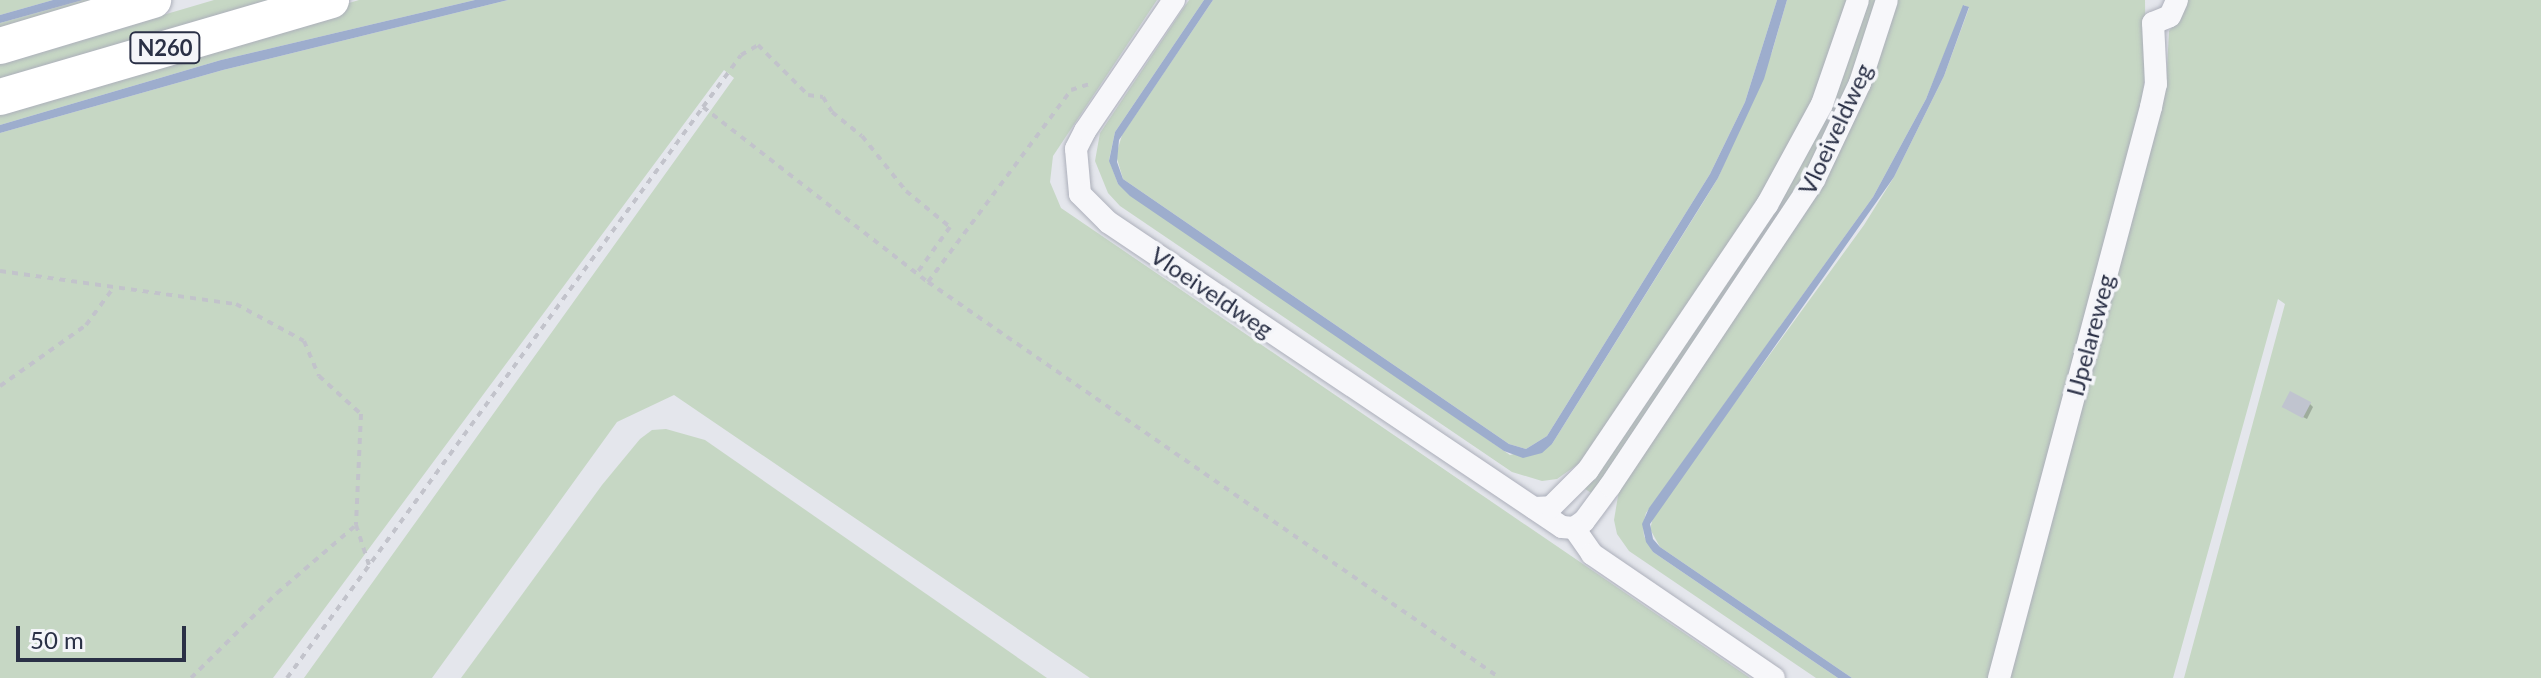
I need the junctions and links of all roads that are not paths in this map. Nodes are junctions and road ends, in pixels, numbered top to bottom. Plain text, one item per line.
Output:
1 (153, 0) edge
2 (331, 0) edge
3 (1174, 0) edge
4 (1858, 0) edge
5 (1887, 0) edge
6 (2177, 0) edge
7 (0, 46) edge
8 (0, 97) edge
9 (1534, 508) junction
10 (1574, 528) junction
11 (1774, 678) edge
12 (1999, 678) edge

1 - 7 main road, N260
2 - 8 main road, N260
3 - 9 street, Vloeiveldweg
4 - 9 street, Vloeiveldweg
5 - 10 street, Vloeiveldweg
6 - 12 street, IJpelareweg
9 - 10 street, Vloeiveldweg
10 - 11 street

